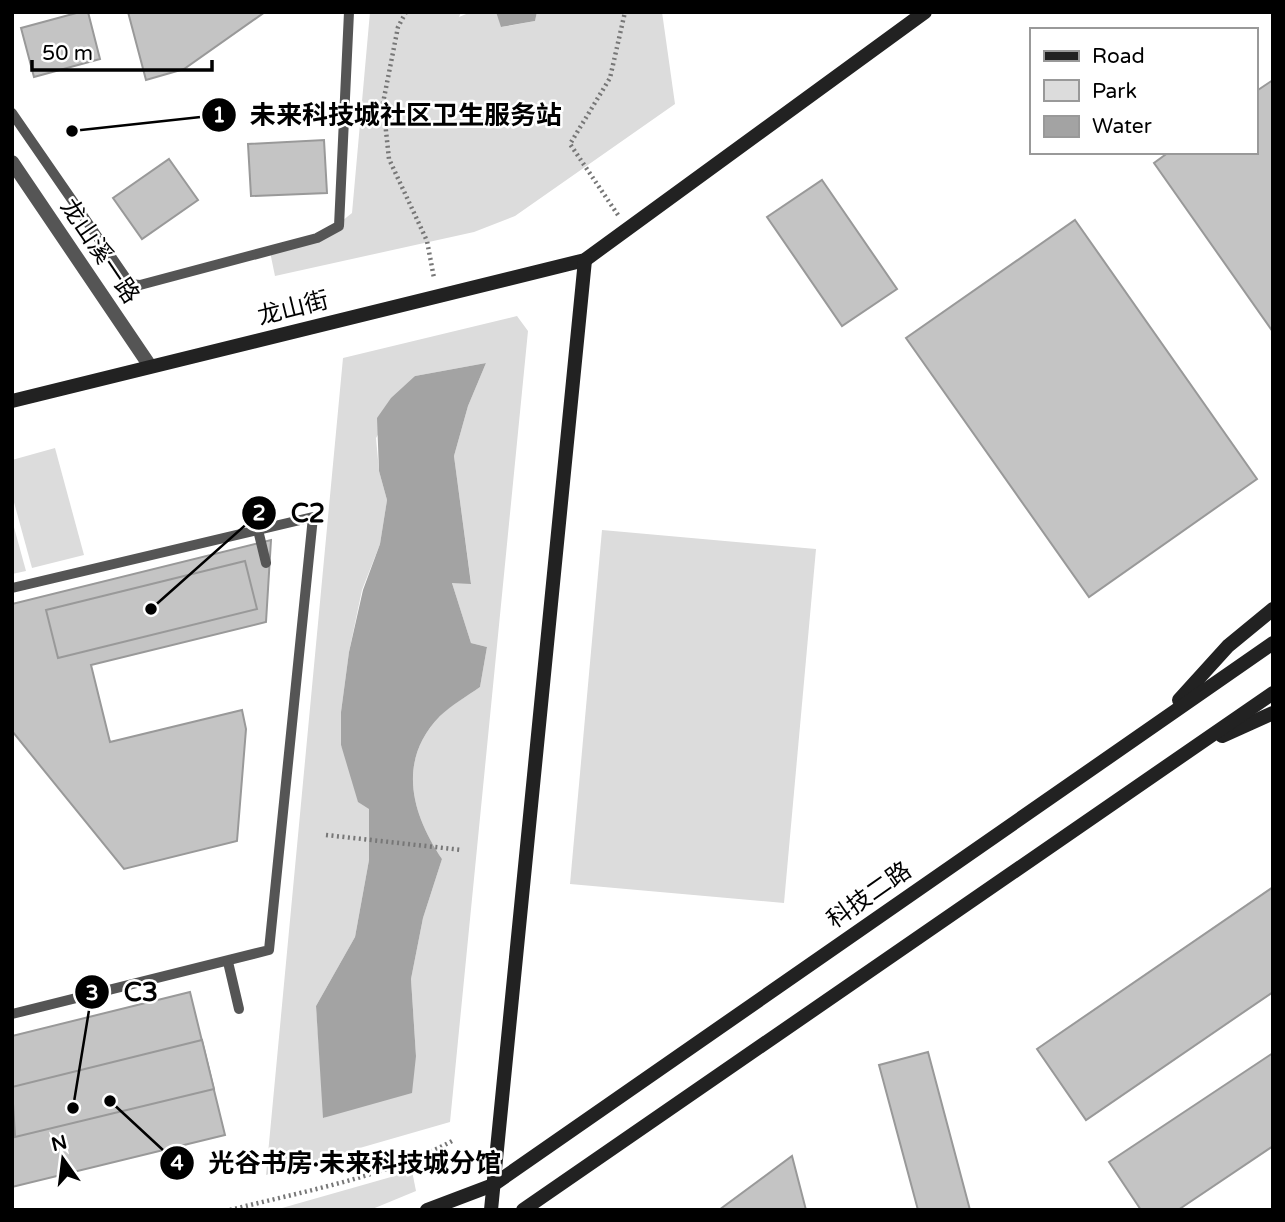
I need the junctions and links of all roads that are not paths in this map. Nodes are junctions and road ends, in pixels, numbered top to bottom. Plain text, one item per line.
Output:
1 (349, 12) edge
2 (925, 12) edge
3 (12, 113) edge
4 (12, 162) edge
5 (586, 260) junction
6 (150, 366) junction
7 (12, 401) edge
8 (258, 530) junction
9 (266, 563) dead end
10 (12, 588) edge
11 (1273, 609) edge
12 (1273, 643) edge
13 (1273, 693) edge
14 (1273, 713) edge
15 (1160, 720) junction
16 (1186, 753) junction
17 (228, 962) junction
18 (239, 1009) dead end
19 (12, 1014) edge
20 (493, 1185) junction
21 (427, 1210) edge
22 (491, 1210) edge
23 (523, 1210) edge

1 - 3 lane
2 - 5 street
4 - 6 street, 龙山溪一路
5 - 6 street, 龙山街
5 - 20 street
6 - 7 street, 龙山街
8 - 9 lane
8 - 10 lane
8 - 17 lane
11 - 15 street
12 - 15 street, 科技二路
13 - 16 street
14 - 16 street
15 - 20 street, 科技二路
16 - 23 street
17 - 18 lane
17 - 19 lane
20 - 21 street, 科技二路
20 - 22 street

